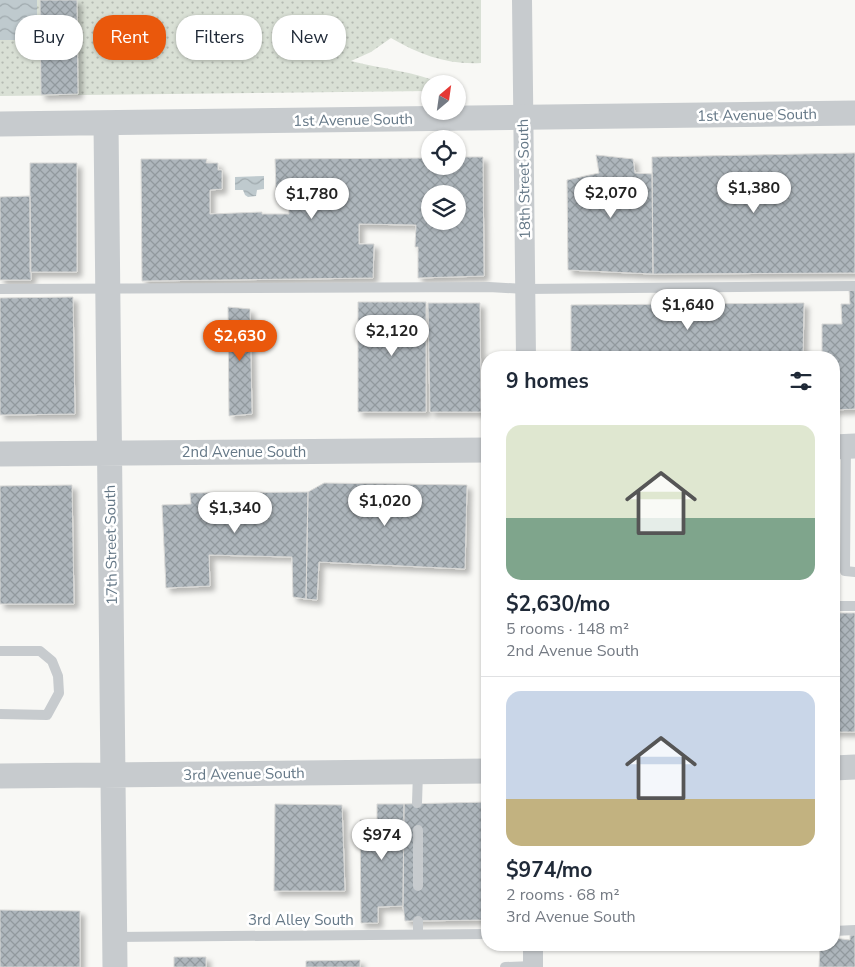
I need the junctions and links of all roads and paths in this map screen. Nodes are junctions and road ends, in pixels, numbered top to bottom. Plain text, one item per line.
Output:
1 (522, 0) edge
2 (855, 114) edge
3 (524, 118) junction
4 (106, 123) junction
5 (0, 124) edge
6 (855, 286) edge
7 (0, 289) edge
8 (108, 289) junction
9 (526, 289) junction
10 (526, 351) edge
11 (845, 446) edge
12 (481, 450) edge
13 (110, 453) junction
14 (0, 454) edge
15 (855, 572) edge
16 (840, 606) edge
17 (855, 606) edge
18 (0, 651) edge
19 (0, 714) edge
20 (855, 767) edge
21 (840, 768) edge
22 (481, 771) edge
23 (418, 772) junction
24 (113, 775) junction
25 (0, 776) edge
26 (417, 803) dead end
27 (418, 830) dead end
28 (418, 886) dead end
29 (418, 921) dead end
30 (855, 930) edge
31 (840, 931) edge
32 (418, 934) junction
33 (481, 934) edge
34 (115, 937) junction
35 (533, 951) edge
36 (115, 967) edge
37 (505, 967) edge
38 (533, 967) edge

1 - 3 street, 18th Street South
2 - 3 street, 1st Avenue South
3 - 4 street, 1st Avenue South
3 - 9 street, 18th Street South
4 - 5 street, 1st Avenue South
4 - 8 street, 17th Street South
6 - 9 lane
7 - 8 lane
8 - 9 lane
8 - 13 street, 17th Street South
9 - 10 street, 18th Street South
11 - 15 lane
12 - 13 street, 2nd Avenue South
13 - 14 street, 2nd Avenue South
13 - 24 street, 17th Street South
16 - 17 lane
18 - 19 lane
20 - 21 street
22 - 23 street, 3rd Avenue South
23 - 24 street, 3rd Avenue South
23 - 26 lane
24 - 25 street, 3rd Avenue South
24 - 34 street, 17th Street South
27 - 28 lane
29 - 32 lane
30 - 31 lane
32 - 33 lane, 3rd Alley South
32 - 34 lane, 3rd Alley South
34 - 36 street, 17th Street South
35 - 38 street
37 - 38 lane

